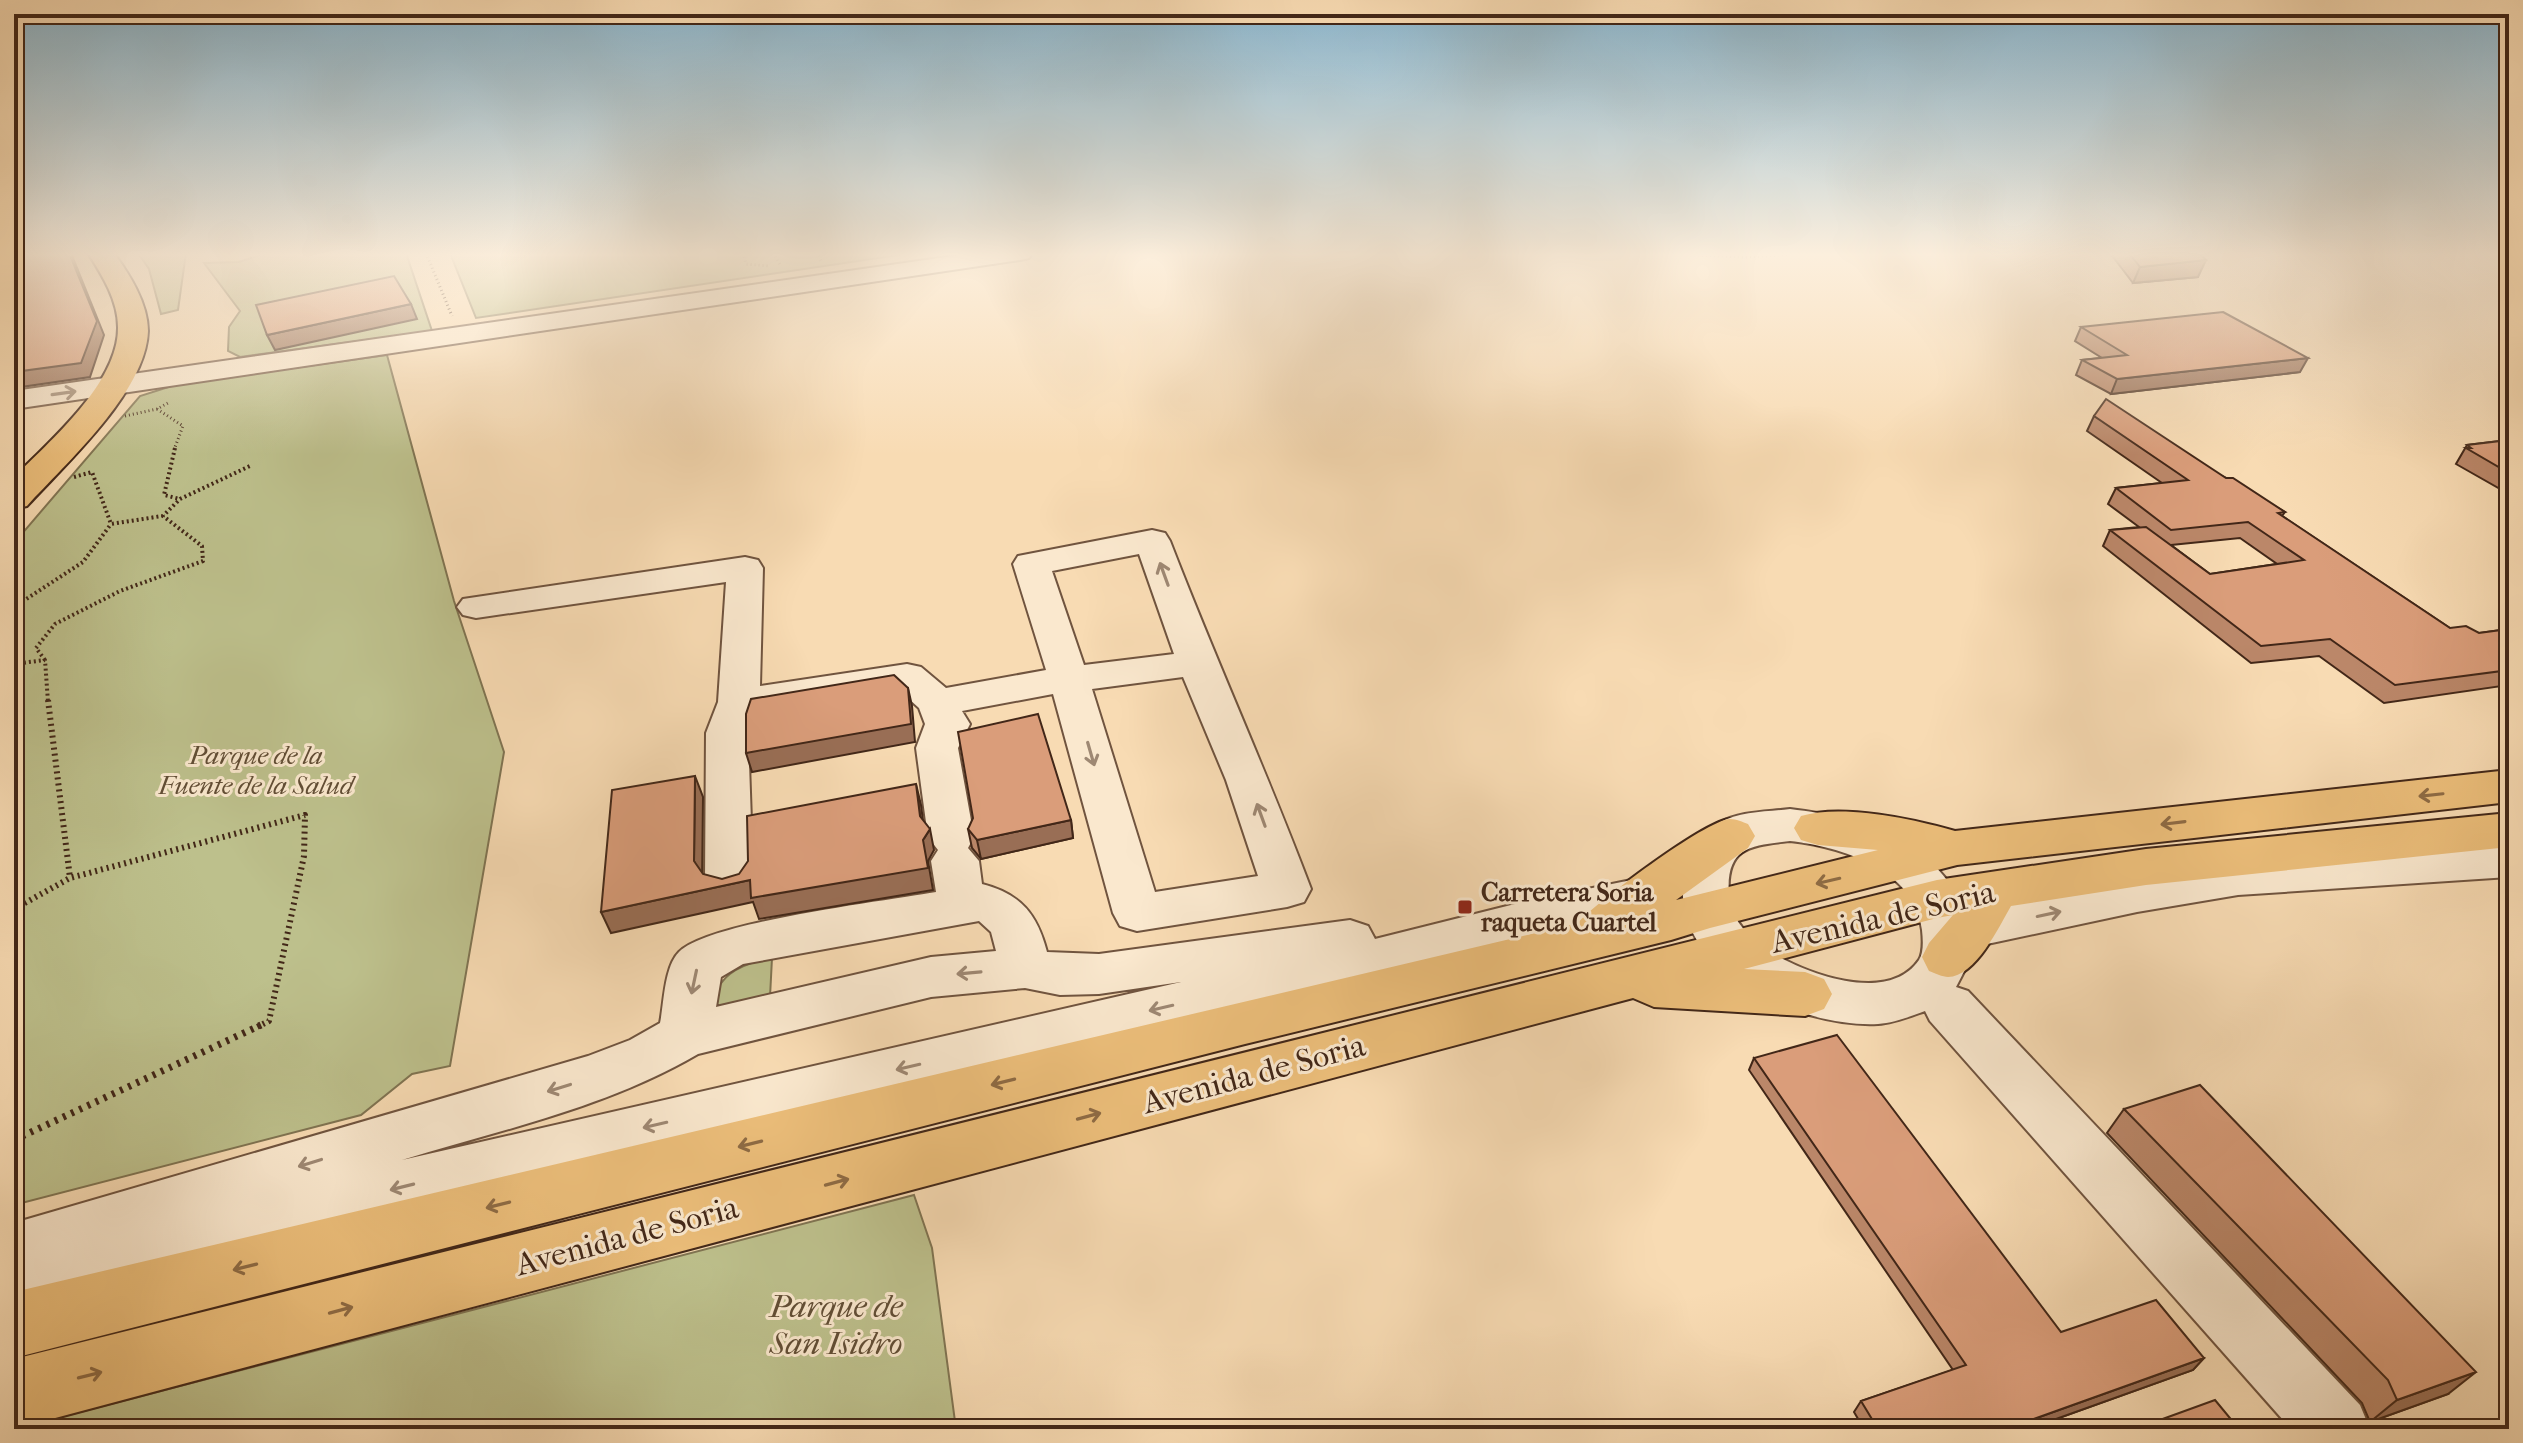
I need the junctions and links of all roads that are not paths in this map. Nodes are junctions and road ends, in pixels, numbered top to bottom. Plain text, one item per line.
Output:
1 (130, 320) edge
2 (568, 320) edge
3 (114, 386) junction
4 (14, 400) edge
5 (14, 498) edge
6 (476, 607) dead end
7 (1199, 667) junction
8 (1072, 688) junction
9 (739, 702) junction
10 (942, 713) junction
11 (2509, 786) edge
12 (1818, 828) junction
13 (1731, 836) junction
14 (1957, 848) junction
15 (2503, 856) edge
16 (956, 869) junction
17 (1646, 895) junction
18 (730, 912) junction
19 (1519, 922) junction
20 (1951, 924) junction
21 (1719, 931) junction
22 (1591, 964) junction
23 (1025, 968) junction
24 (1805, 994) junction
25 (684, 1036) junction
26 (14, 1252) edge
27 (14, 1282) edge
28 (14, 1325) edge
29 (14, 1394) edge
30 (2336, 1429) edge

1 - 3 main road
2 - 3 street
4 -> 3 street
3 - 5 main road
6 - 9 street
7 - 8 street
7 -> 8 street
8 -> 7 street
8 - 10 street
9 - 10 street
9 - 18 street
10 - 16 street
11 -> 14 main road, Avenida de Soria
12 - 13 street
12 - 14 main road
12 - 20 street
13 - 17 main road
13 - 21 street
14 - 20 main road, Avenida de Soria
20 -> 15 main road, Avenida de Soria
16 - 18 street
16 - 23 street
17 - 19 street
17 - 22 main road
18 -> 25 street
19 - 23 street
19 -> 27 street
20 - 21 main road, Avenida de Soria
20 - 24 street
20 - 30 street
21 - 22 main road, Avenida de Soria
21 - 24 street
22 - 24 main road
22 -> 28 main road, Avenida de Soria
29 -> 22 main road, Avenida de Soria
23 -> 25 street
25 -> 26 street

